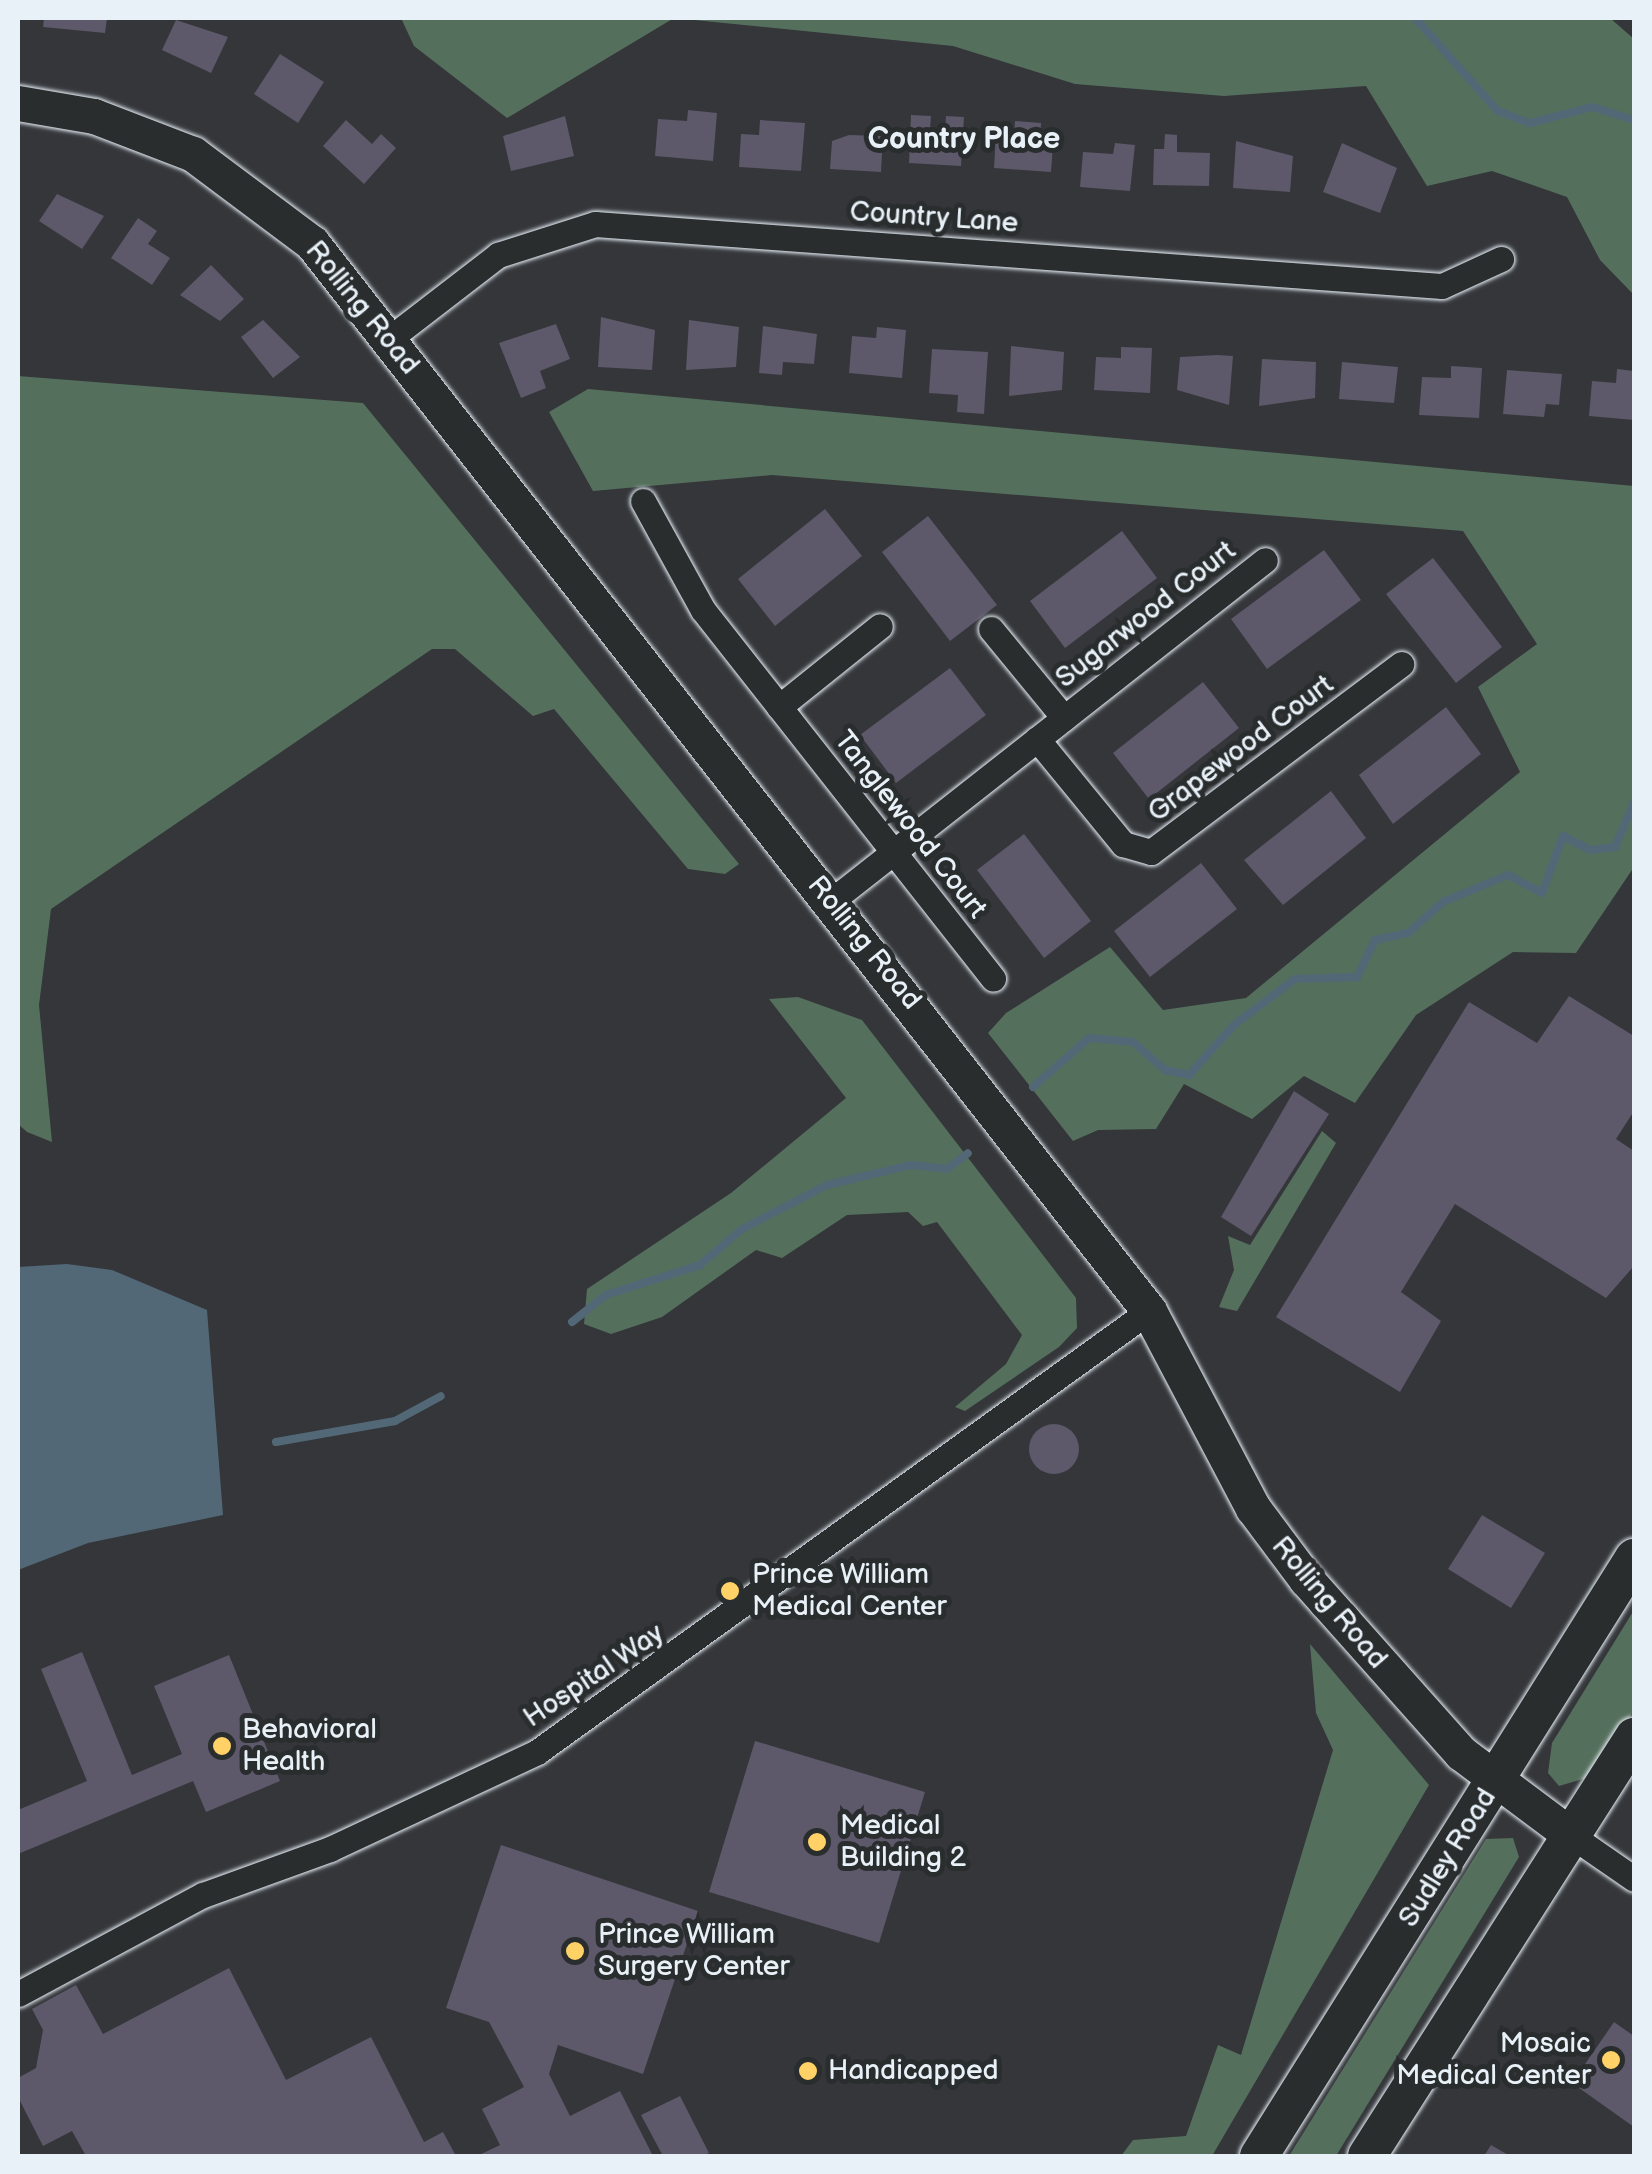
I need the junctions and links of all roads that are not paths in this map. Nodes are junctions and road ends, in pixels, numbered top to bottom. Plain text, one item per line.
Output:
1 (18, 103) edge
2 (1502, 259) dead end
3 (389, 339) junction
4 (642, 501) dead end
5 (1265, 560) dead end
6 (880, 626) dead end
7 (991, 629) dead end
8 (1402, 664) dead end
9 (779, 706) junction
10 (1064, 718) junction
11 (1036, 739) junction
12 (893, 852) junction
13 (830, 902) junction
14 (993, 980) dead end
15 (1148, 1311) junction
16 (1634, 1558) edge
17 (1634, 1736) edge
18 (1497, 1780) junction
19 (1572, 1836) junction
20 (1634, 1879) edge
21 (18, 1994) edge
22 (1258, 2156) edge
23 (1367, 2156) edge

1 - 3 street, Rolling Road
2 - 3 street, Country Lane
3 - 13 street, Rolling Road
4 - 9 street, Tanglewood Court
5 - 10 street, Sugarwood Court
6 - 9 street
7 - 10 street, Sugarwood Court
8 - 11 street, Grapewood Court
9 - 12 street, Tanglewood Court
10 - 11 street, Sugarwood Court
11 - 12 street, Sugarwood Court
12 - 13 street, Sugarwood Court
12 - 14 street, Tanglewood Court
13 - 15 street, Rolling Road
15 - 18 street, Rolling Road
15 - 21 street, Hospital Way
16 - 18 main road, Sudley Road
17 - 19 main road
18 - 19 street, Rolling Road
18 - 22 main road, Sudley Road
19 - 20 street, Rolling Road
19 - 23 main road

